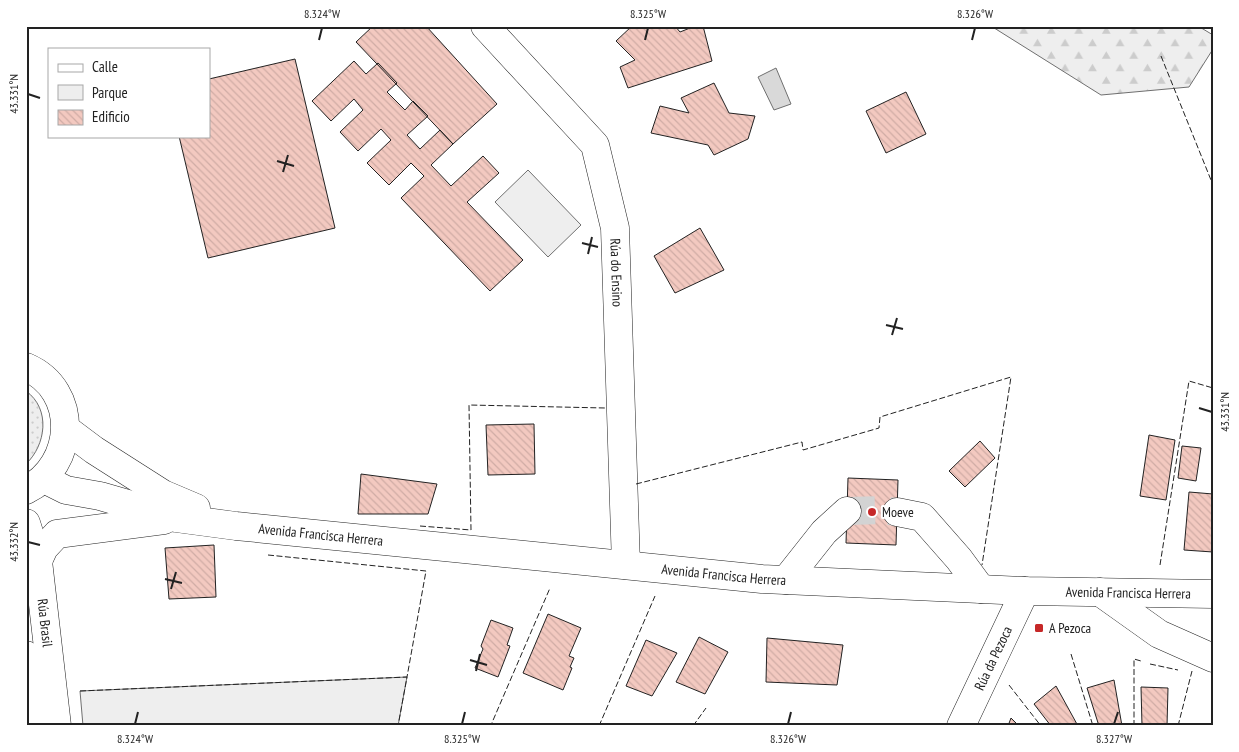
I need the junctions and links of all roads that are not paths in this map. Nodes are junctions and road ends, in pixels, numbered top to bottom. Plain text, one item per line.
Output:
1 (485, 26) edge
2 (27, 366) edge
3 (66, 429) junction
4 (31, 493) edge
5 (847, 511) tunnel mouth
6 (897, 512) tunnel mouth
7 (176, 518) junction
8 (26, 523) edge
9 (236, 526) junction
10 (38, 561) junction
11 (626, 565) junction
12 (786, 580) junction
13 (981, 589) junction
14 (1025, 591) junction
15 (1100, 592) junction
16 (1213, 594) edge
17 (26, 656) edge
18 (1213, 658) edge
19 (34, 726) edge
20 (57, 726) edge
21 (961, 726) edge

1 - 11 street, Rúa do Ensino
2 - 3 street
3 - 4 street
3 - 9 street, Avenida Francisca Herrera
4 - 7 street, Avenida Francisca Herrera
5 - 12 street
6 - 13 street
7 - 9 street, Avenida Francisca Herrera
7 - 10 street, Avenida Francisca Herrera
8 - 10 street, Rúa Brasil
9 - 11 street, Avenida Francisca Herrera
10 - 20 street, Rúa Brasil
11 - 12 street, Avenida Francisca Herrera
12 - 13 street, Avenida Francisca Herrera
13 - 14 street, Avenida Francisca Herrera
14 - 15 street, Avenida Francisca Herrera
14 - 21 street, Rúa da Pezoca
15 - 16 street, Avenida Francisca Herrera
15 - 18 street
17 - 19 street, Rúa Brasil

